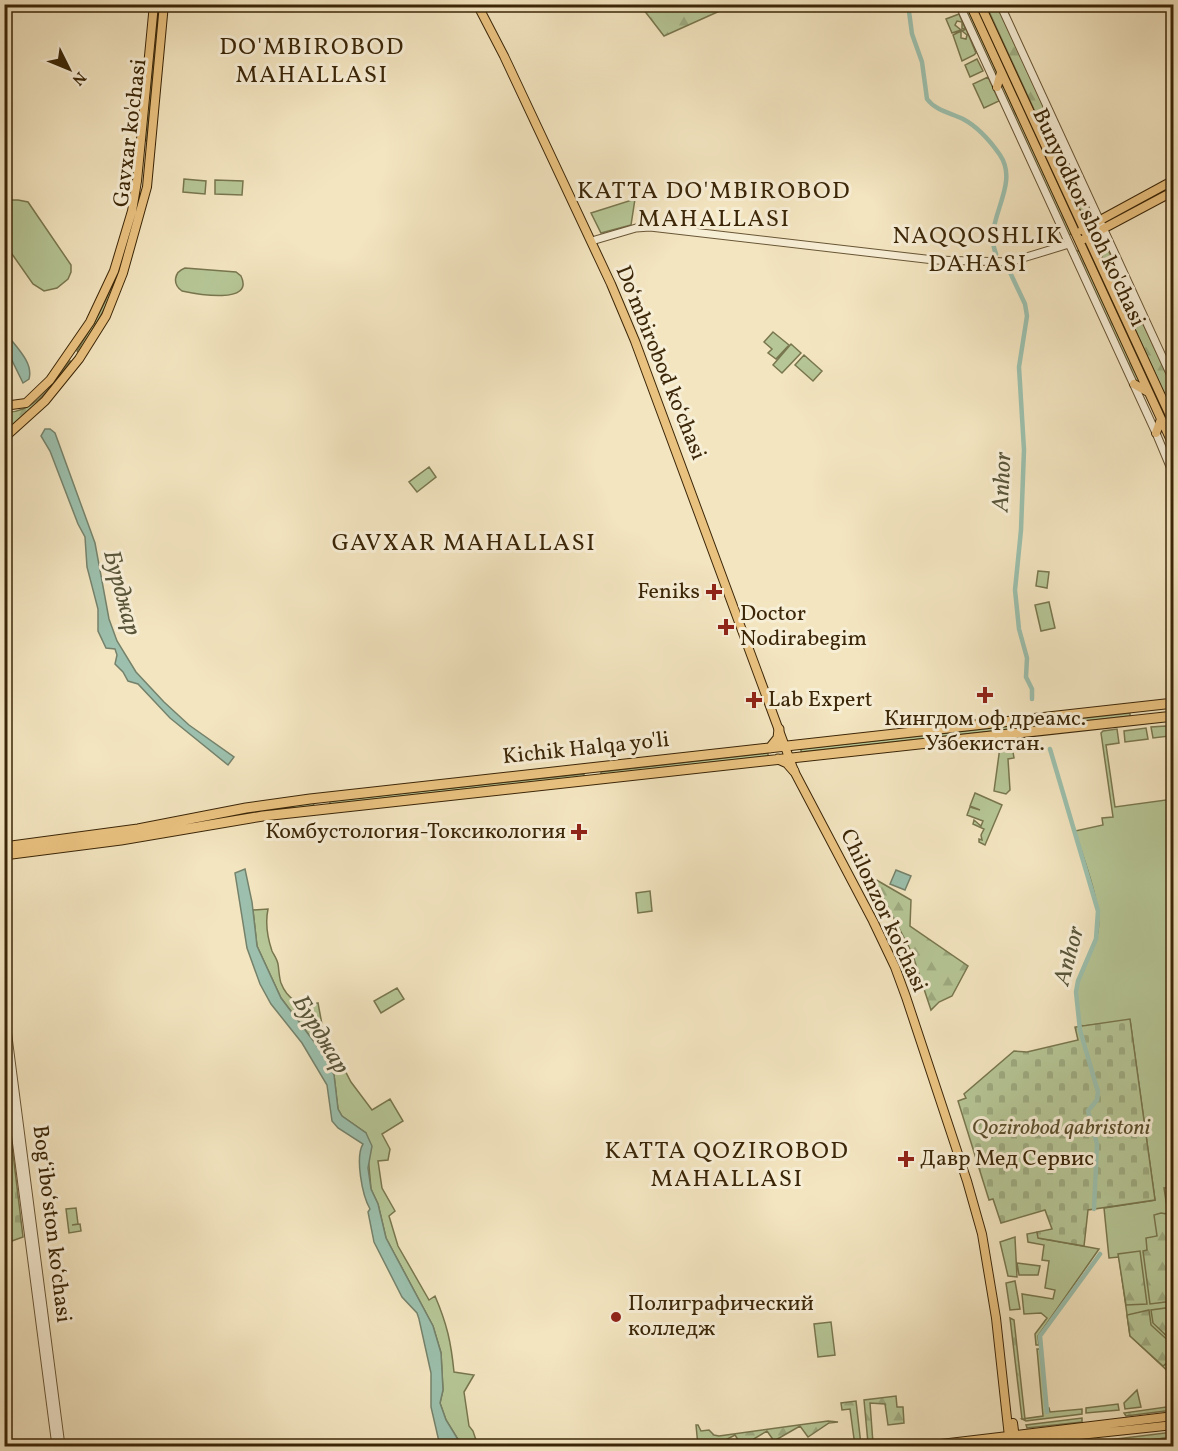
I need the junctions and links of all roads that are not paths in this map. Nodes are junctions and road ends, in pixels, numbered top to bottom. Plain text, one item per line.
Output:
1 (154, 4) edge
2 (164, 4) edge
3 (479, 4) edge
4 (959, 4) edge
5 (970, 4) edge
6 (980, 4) edge
7 (1000, 4) edge
8 (1001, 71) junction
9 (997, 87) junction
10 (141, 144) junction
11 (151, 145) junction
12 (1173, 180) edge
13 (1173, 190) edge
14 (1101, 225) junction
15 (1082, 235) junction
16 (592, 242) junction
17 (1068, 242) junction
18 (118, 272) junction
19 (70, 353) junction
20 (79, 359) junction
21 (1173, 382) edge
22 (1134, 384) junction
23 (1148, 392) junction
24 (4, 406) edge
25 (1161, 419) junction
26 (1172, 420) edge
27 (1156, 433) junction
28 (4, 438) edge
29 (1173, 447) edge
30 (1173, 476) edge
31 (1173, 703) edge
32 (1130, 708) junction
33 (1173, 716) edge
34 (1148, 719) junction
35 (1131, 720) junction
36 (1173, 720) edge
37 (779, 729) junction
38 (787, 746) junction
39 (770, 748) junction
40 (807, 756) junction
41 (792, 758) junction
42 (778, 759) junction
43 (592, 767) junction
44 (797, 770) junction
45 (593, 779) junction
46 (322, 797) junction
47 (324, 809) junction
48 (149, 831) junction
49 (4, 847) edge
50 (4, 855) edge
51 (4, 1006) edge
52 (4, 1047) edge
53 (1173, 1416) edge
54 (1173, 1425) edge
55 (1079, 1432) junction
56 (1012, 1442) edge
57 (56, 1446) edge
58 (61, 1446) edge
59 (924, 1446) edge
60 (977, 1446) edge

1 - 10 main road, Gavxar ko'chasi
2 - 11 main road, Gavxar ko'chasi
3 - 16 main road, Doʻmbirobod koʻchasi
4 - 9 street
5 - 8 main road, Bunyodkor shoh ko'chasi
6 - 15 main road, Bunyodkor shoh ko'chasi
7 - 14 street
8 - 9 main road
8 - 15 main road, Bunyodkor shoh ko'chasi
9 - 17 street
10 - 11 main road
10 - 18 main road, Gavxar ko'chasi
11 - 18 main road, Gavxar ko'chasi
12 - 14 main road
13 - 14 main road
14 - 15 main road
14 - 21 street
15 - 23 main road, Bunyodkor shoh ko'chasi
15 - 26 main road, Bunyodkor shoh ko'chasi
16 - 17 street
16 - 37 main road, Doʻmbirobod koʻchasi
16 - 38 main road, Doʻmbirobod koʻchasi
17 - 22 street
18 - 19 main road, Gavxar ko'chasi
18 - 20 main road, Gavxar ko'chasi
19 - 20 main road
19 - 24 main road, Gavxar ko'chasi
20 - 28 main road, Gavxar ko'chasi
22 - 23 main road
22 - 27 street
23 - 25 main road, Bunyodkor shoh ko'chasi
25 - 27 main road
25 - 29 main road, Bunyodkor shoh ko'chasi
27 - 30 street
31 - 32 highway, Kichik Halqa yo'li
32 - 35 highway
32 - 38 highway, Kichik Halqa yo'li
33 - 34 highway, Kichik Halqa yo'li
34 - 35 highway, Kichik Halqa yo'li
34 - 36 highway
35 - 40 highway, Kichik Halqa yo'li
37 - 38 main road, Doʻmbirobod koʻchasi
37 - 39 highway
38 - 39 highway, Kichik Halqa yo'li
38 - 41 main road, Chilonzor ko'chasi
39 - 43 highway, Kichik Halqa yo'li
40 - 41 highway, Kichik Halqa yo'li
40 - 44 highway
41 - 42 highway, Kichik Halqa yo'li
41 - 44 main road, Chilonzor ko'chasi
42 - 44 highway
42 - 45 highway, Kichik Halqa yo'li
43 - 45 highway
43 - 46 highway, Kichik Halqa yo'li
44 - 56 main road, Chilonzor ko'chasi
45 - 47 highway, Kichik Halqa yo'li
46 - 47 highway
46 - 48 highway, Kichik Halqa yo'li
47 - 48 highway, Kichik Halqa yo'li
48 - 49 highway, Kichik Halqa yo'li
48 - 50 highway, Kichik Halqa yo'li
51 - 58 street, Bogʻiboʻston koʻchasi
52 - 57 street, Bogʻiboʻston koʻchasi
53 - 55 main road
54 - 55 main road
55 - 56 main road
56 - 59 main road
56 - 60 main road

